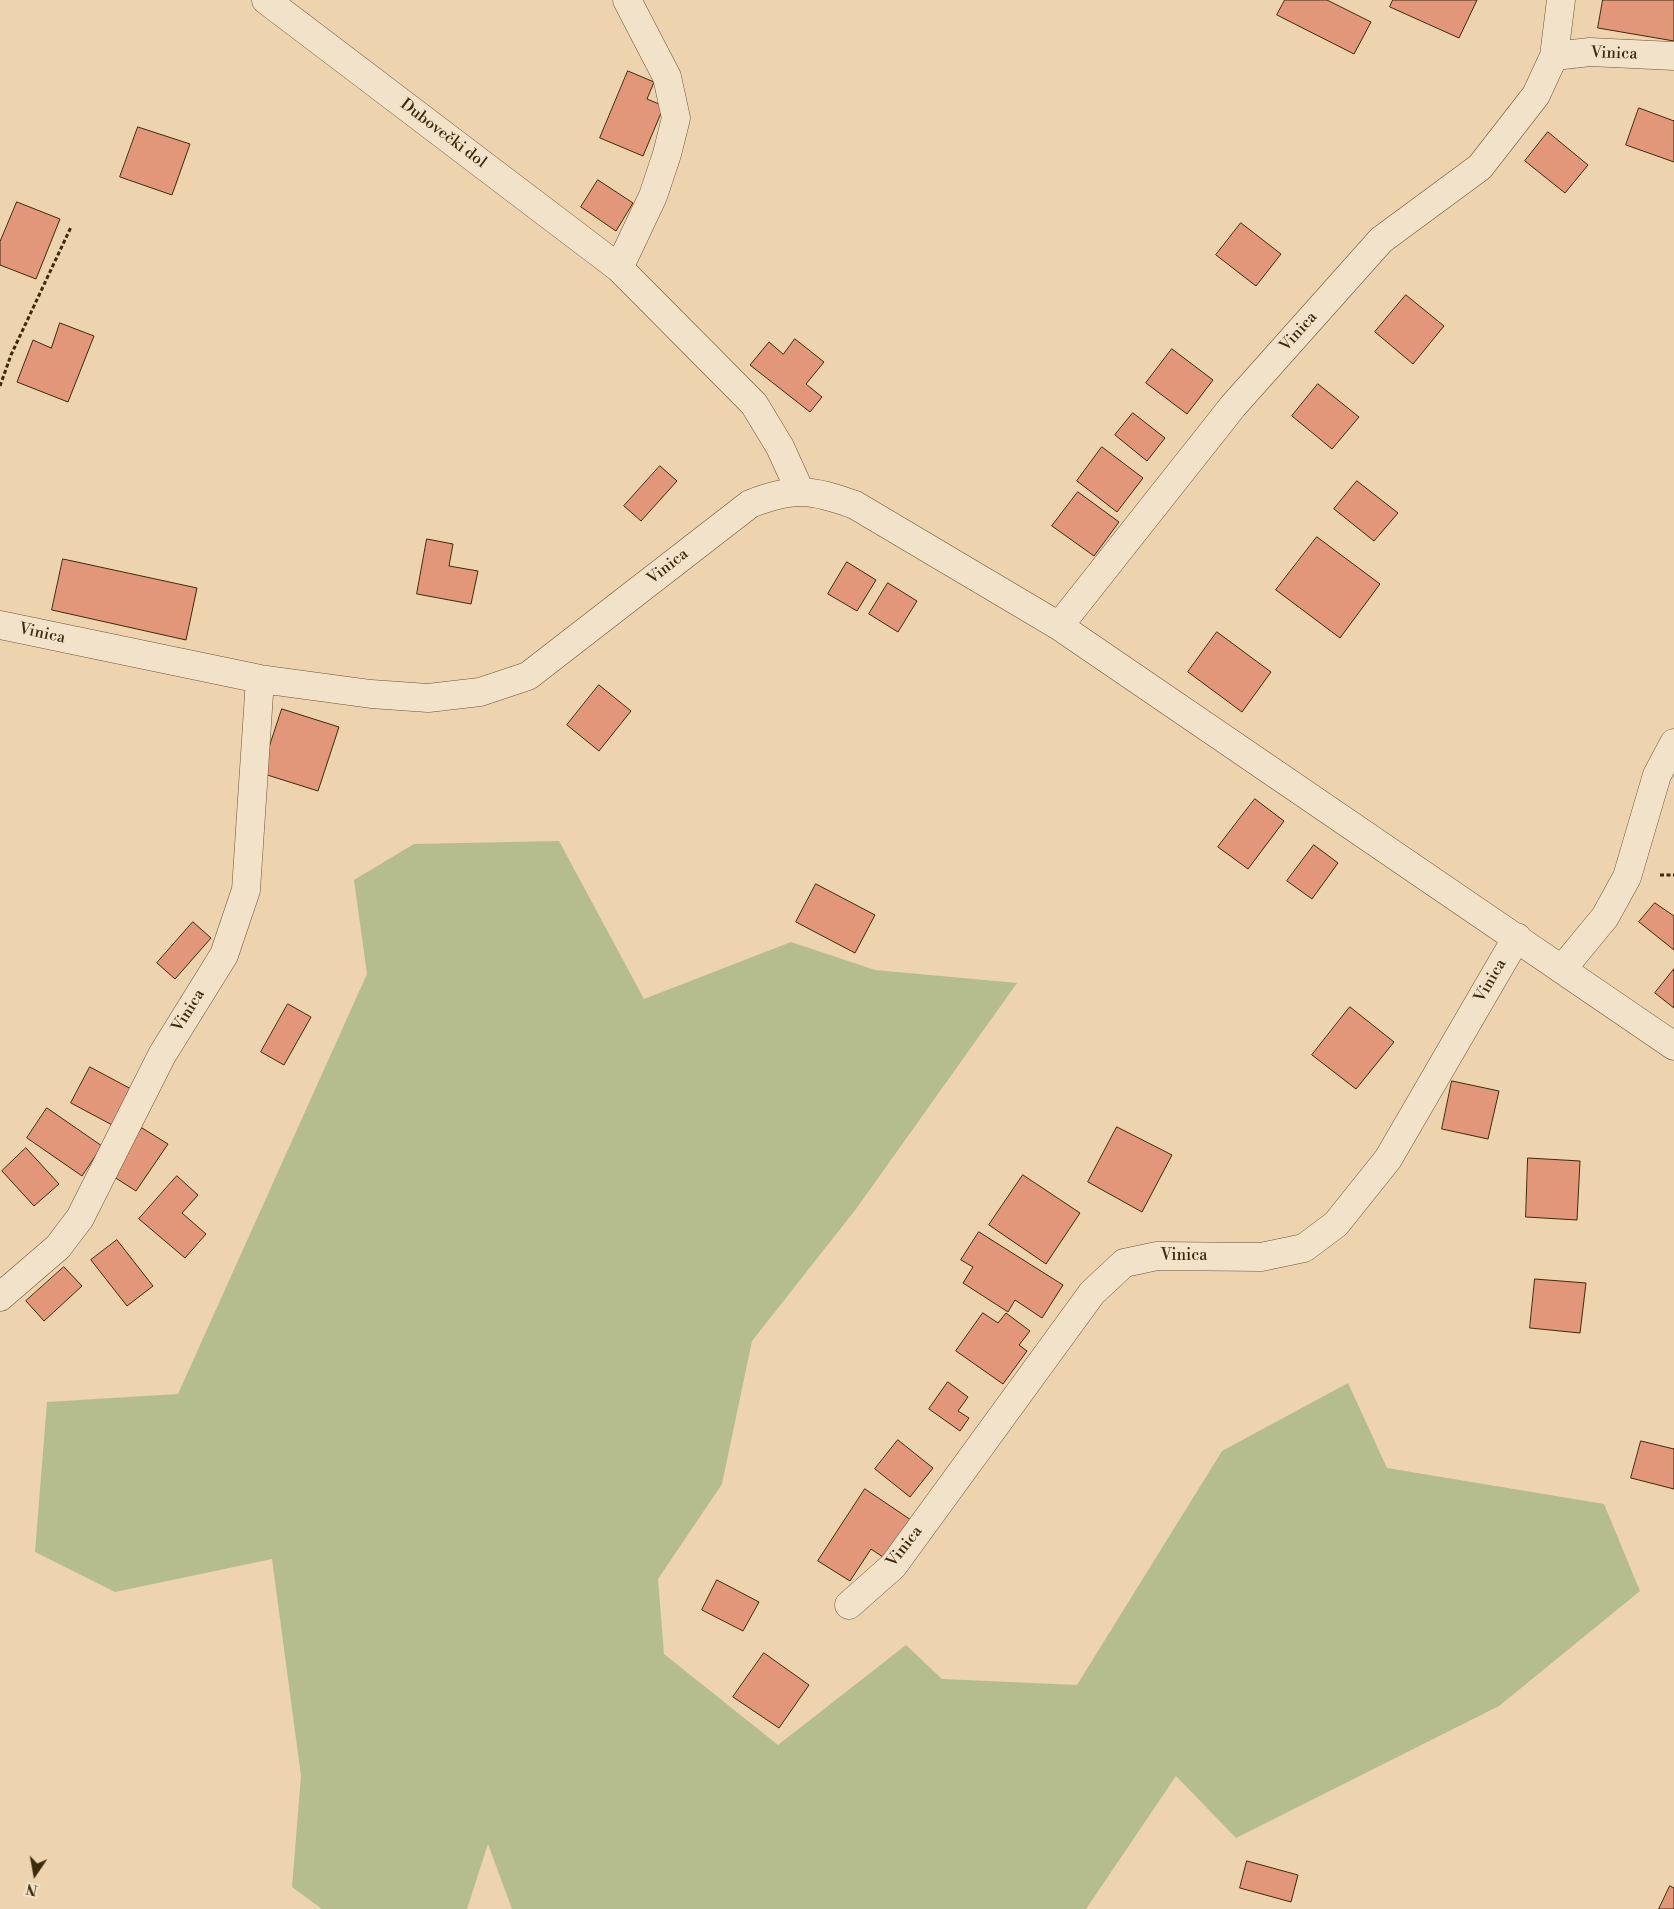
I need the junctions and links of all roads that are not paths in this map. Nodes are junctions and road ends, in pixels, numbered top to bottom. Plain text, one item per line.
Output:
1 (266, 0) edge
2 (627, 0) edge
3 (1561, 0) edge
4 (1554, 56) junction
5 (1674, 56) edge
6 (620, 268) junction
7 (800, 491) junction
8 (0, 625) edge
9 (1060, 626) junction
10 (260, 679) junction
11 (1674, 743) edge
12 (1517, 937) junction
13 (1563, 968) junction
14 (1674, 1046) edge
15 (0, 1297) edge
16 (849, 1605) dead end

1 - 6 street, Dubovečki dol
2 - 6 street
3 - 4 street, Vinica
4 - 5 street, Vinica
4 - 9 street, Vinica
6 - 7 street, Dubovečki dol
7 - 9 street, Vinica
7 - 10 street, Vinica
8 - 10 street, Vinica
9 - 12 street, Vinica
10 - 15 street, Vinica
11 - 13 street
12 - 13 street, Vinica
12 - 16 street, Vinica
13 - 14 street, Vinica

